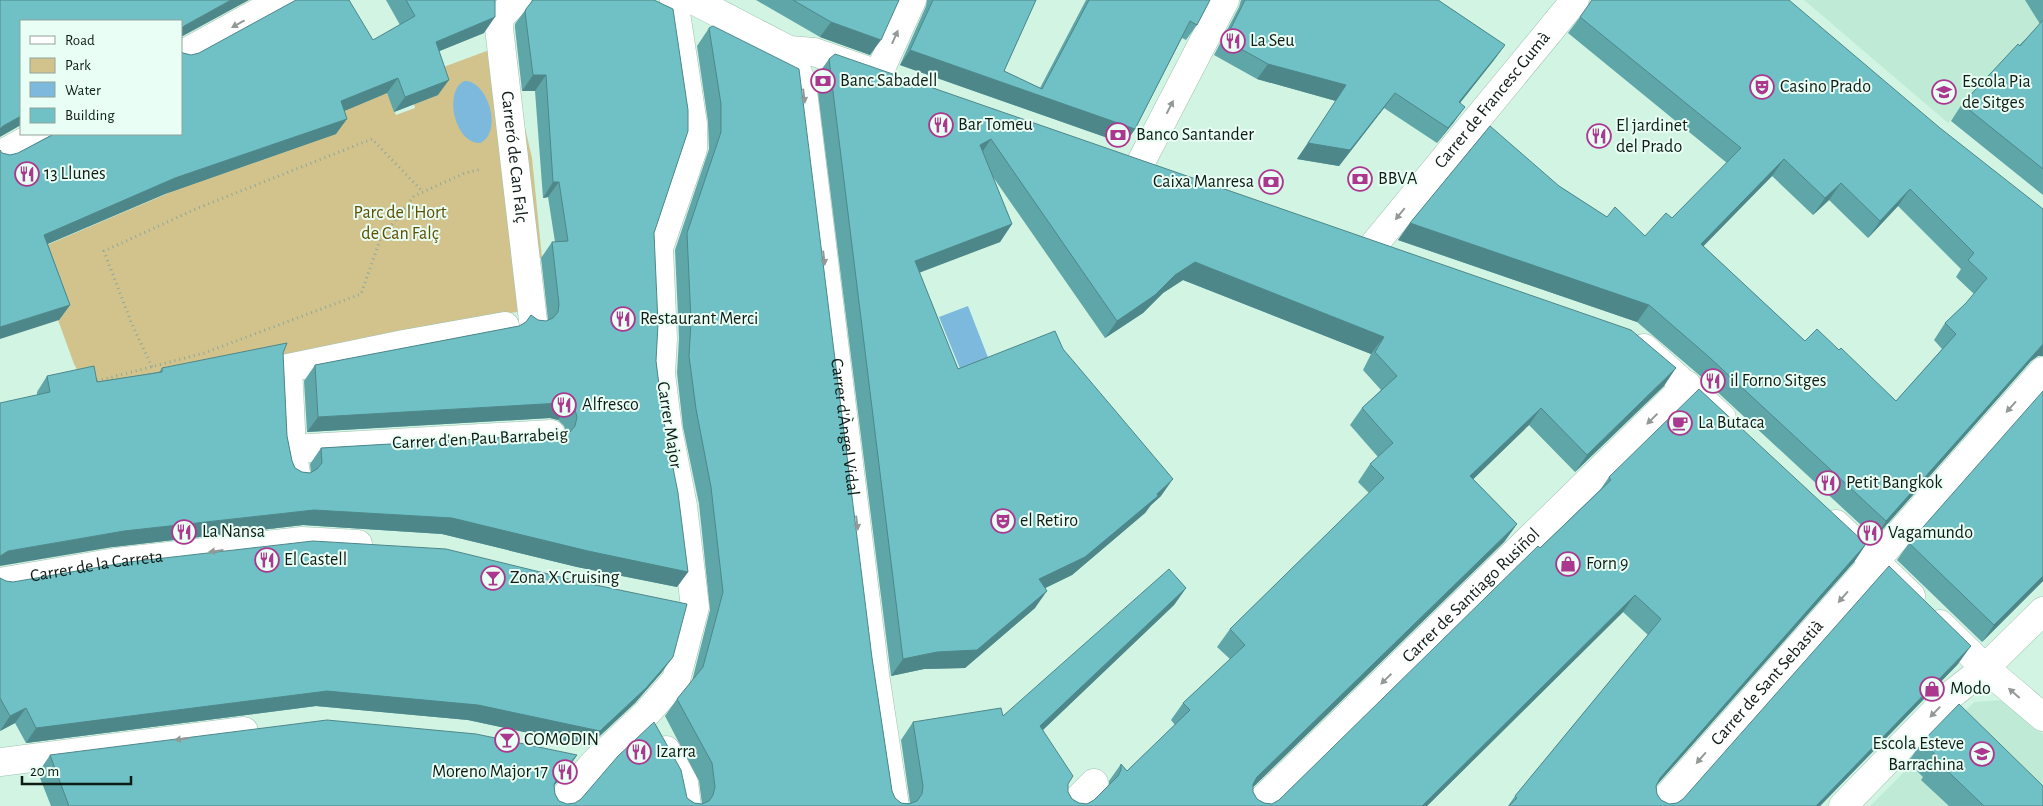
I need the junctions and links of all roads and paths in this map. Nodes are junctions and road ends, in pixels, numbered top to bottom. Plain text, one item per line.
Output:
1 (281, 0) edge
2 (517, 0) edge
3 (674, 0) edge
4 (693, 0) edge
5 (912, 0) edge
6 (1225, 0) edge
7 (1575, 0) edge
8 (789, 50) junction
9 (182, 54) edge
10 (878, 75) junction
11 (906, 85) edge
12 (36, 135) edge
13 (0, 155) edge
14 (1112, 156) edge
15 (514, 161) junction
16 (1140, 166) junction
17 (1167, 176) edge
18 (423, 192) junction
19 (1346, 238) edge
20 (1372, 247) junction
21 (1400, 257) edge
22 (533, 321) edge
23 (504, 326) dead end
24 (1627, 334) edge
25 (152, 366) junction
26 (2043, 371) edge
27 (98, 381) edge
28 (1687, 384) junction
29 (1737, 432) edge
30 (551, 434) edge
31 (1817, 506) edge
32 (380, 546) edge
33 (1875, 560) junction
34 (0, 582) edge
35 (667, 601) edge
36 (695, 607) junction
37 (2043, 611) edge
38 (1985, 668) junction
39 (646, 714) junction
40 (2043, 717) edge
41 (266, 728) edge
42 (566, 757) edge
43 (0, 762) edge
44 (594, 763) junction
45 (1094, 784) dead end
46 (557, 806) edge
47 (688, 806) edge
48 (895, 806) edge
49 (1071, 806) edge
50 (1256, 806) edge
51 (1659, 806) edge
52 (1843, 806) edge

1 -> 9 street
2 - 15 street, Carreró de Can Falç
3 - 36 street, Carrer Major
4 - 8 street
10 -> 5 street
16 -> 6 street
7 -> 20 street, Carrer de Francesc Gumà
8 - 10 street
8 -> 48 street, Carrer d'Àngel Vidal
10 - 11 street
12 - 13 street
14 - 16 street
15 - 18 path
15 - 22 street, Carreró de Can Falç
16 - 17 street
18 - 25 path
18 - 25 path
19 - 20 street
20 - 21 street
23 - 30 street, Carrer d'en Pau Barrabeig
24 - 28 street
25 - 27 path
26 -> 33 street, Carrer de Sant Sebastià
28 - 29 street
28 -> 50 street, Carrer de Santiago Rusiñol
31 - 33 street
32 -> 34 street, Carrer de la Carreta
33 - 38 street
33 -> 51 street, Carrer de Sant Sebastià
35 - 36 street
36 - 39 street, Carrer Major
37 - 38 street
40 -> 38 street
38 -> 52 street
39 - 44 street, Carrer Major
39 - 47 street
41 -> 43 street
42 - 44 street
44 - 46 street, Carrer Major
45 - 49 street

